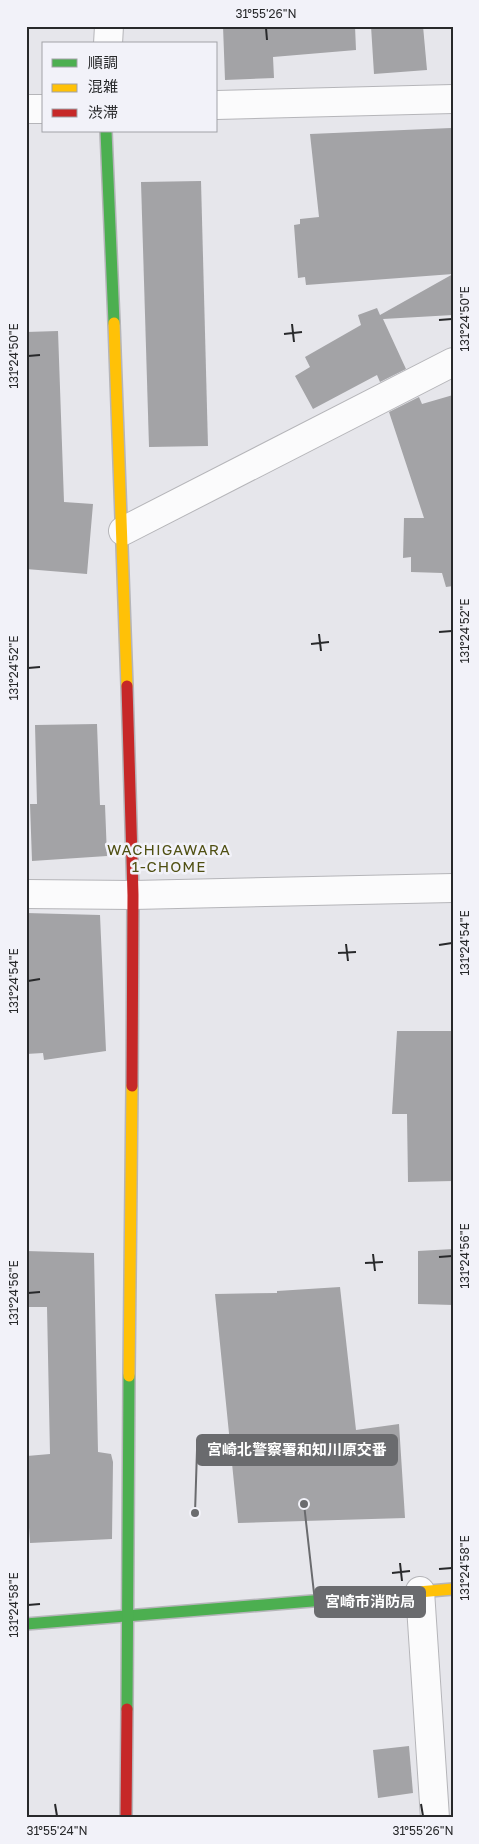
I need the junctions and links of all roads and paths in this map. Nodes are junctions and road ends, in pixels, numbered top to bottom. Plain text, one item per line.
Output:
1 (108, 26) edge
2 (108, 42) edge
3 (453, 99) edge
4 (218, 105) edge
5 (26, 109) edge
6 (42, 109) edge
7 (106, 132) edge
8 (453, 362) edge
9 (123, 530) junction
10 (453, 888) edge
11 (26, 894) edge
12 (132, 895) junction
13 (453, 1589) edge
14 (420, 1591) junction
15 (128, 1616) junction
16 (26, 1624) edge
17 (126, 1818) edge
18 (435, 1818) edge

1 - 2 street
3 - 4 street
5 - 6 street
7 - 9 street
8 - 9 street
9 - 12 street
10 - 12 street
11 - 12 street
12 - 15 street
13 - 14 street
14 - 15 street
14 - 18 street
15 - 16 street
15 - 17 street

